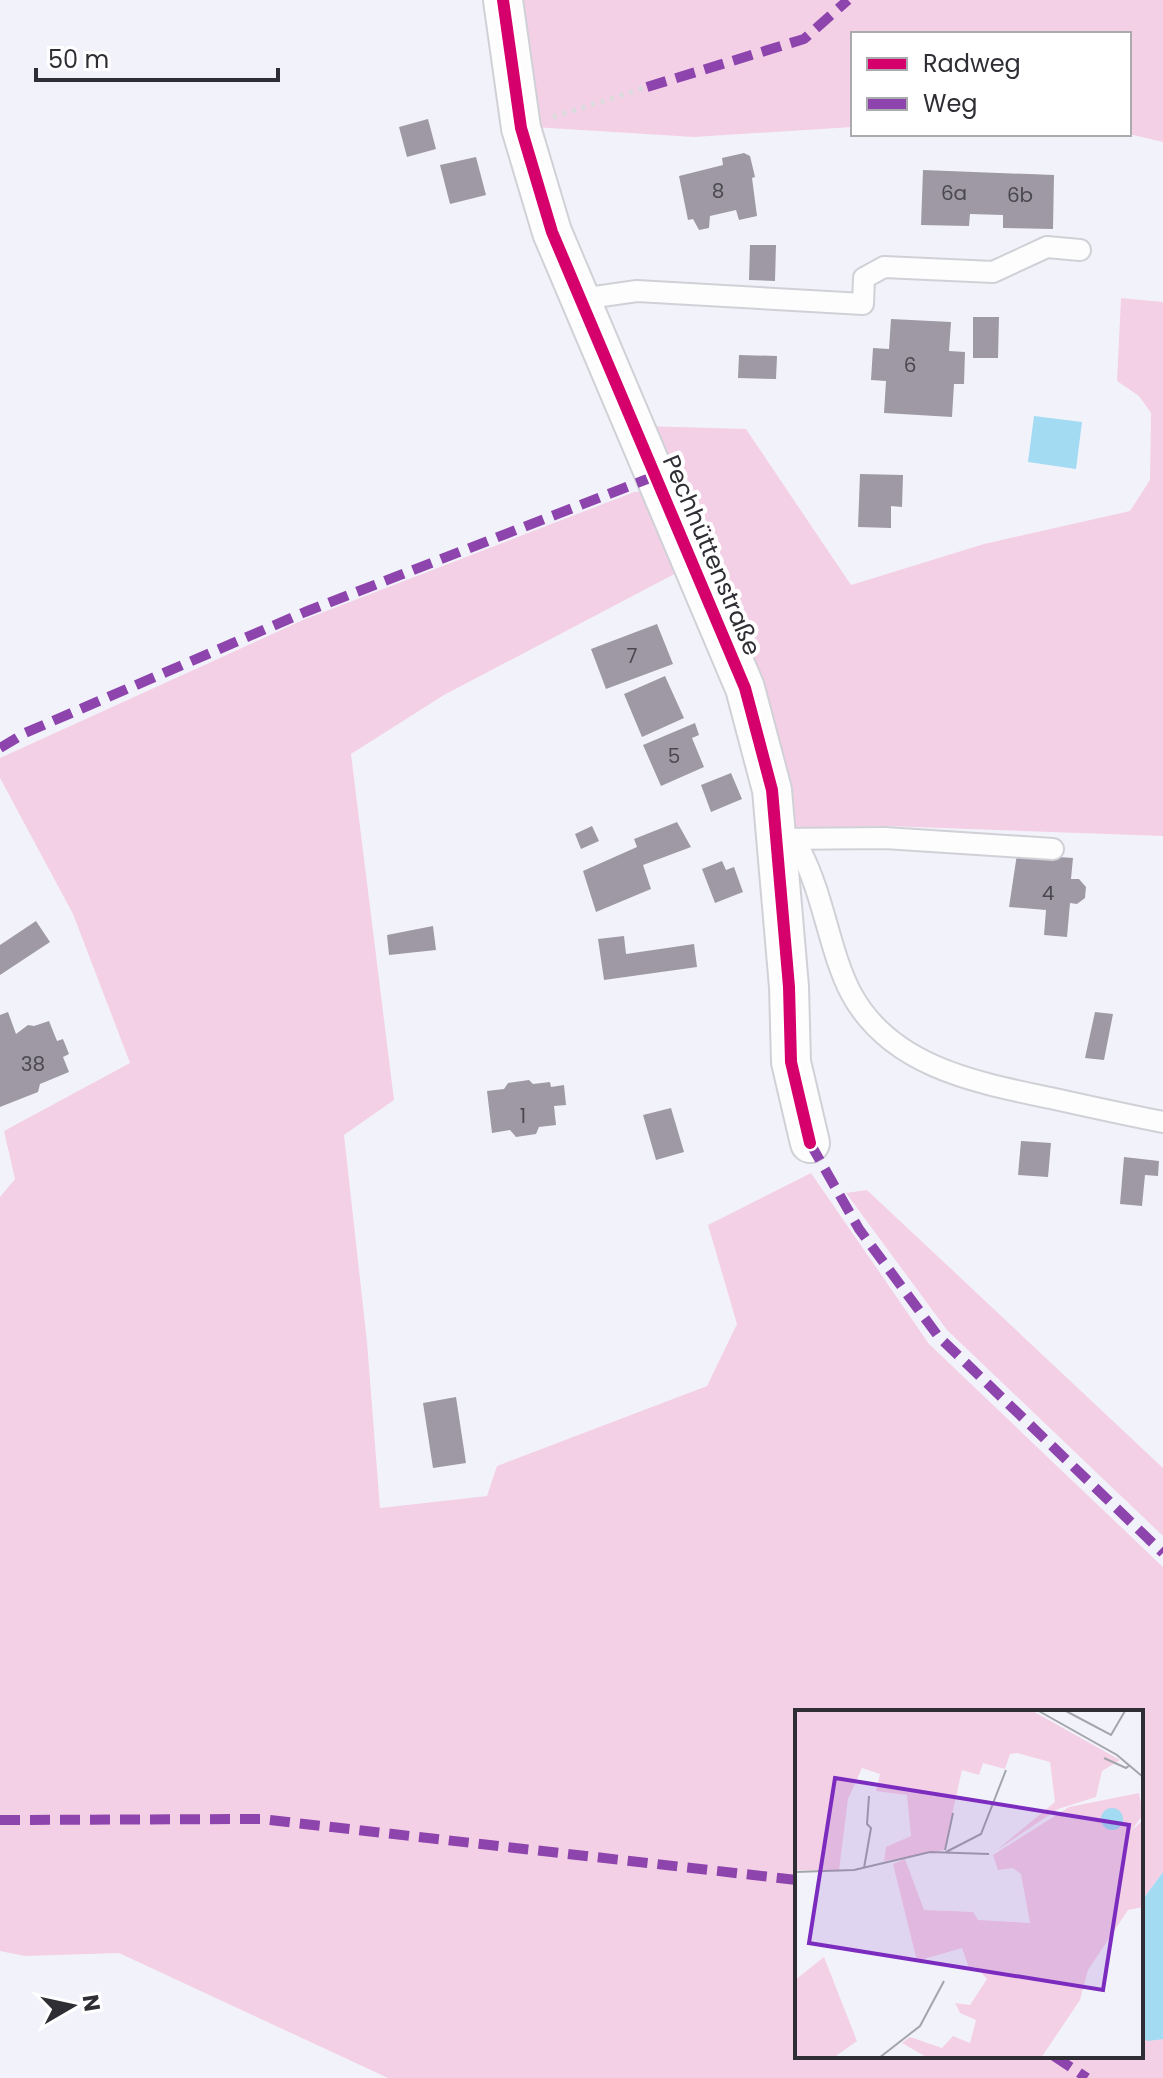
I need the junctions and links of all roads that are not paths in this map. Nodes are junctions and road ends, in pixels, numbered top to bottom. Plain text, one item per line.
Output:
1 (503, 0) edge
2 (1080, 250) dead end
3 (581, 299) junction
4 (778, 844) junction
5 (1053, 849) dead end
6 (1163, 1122) edge
7 (810, 1143) dead end

1 - 3 street, Pechhüttenstraße
2 - 3 lane
3 - 4 street, Pechhüttenstraße
4 - 5 lane
4 - 6 lane
4 - 7 street, Pechhüttenstraße

